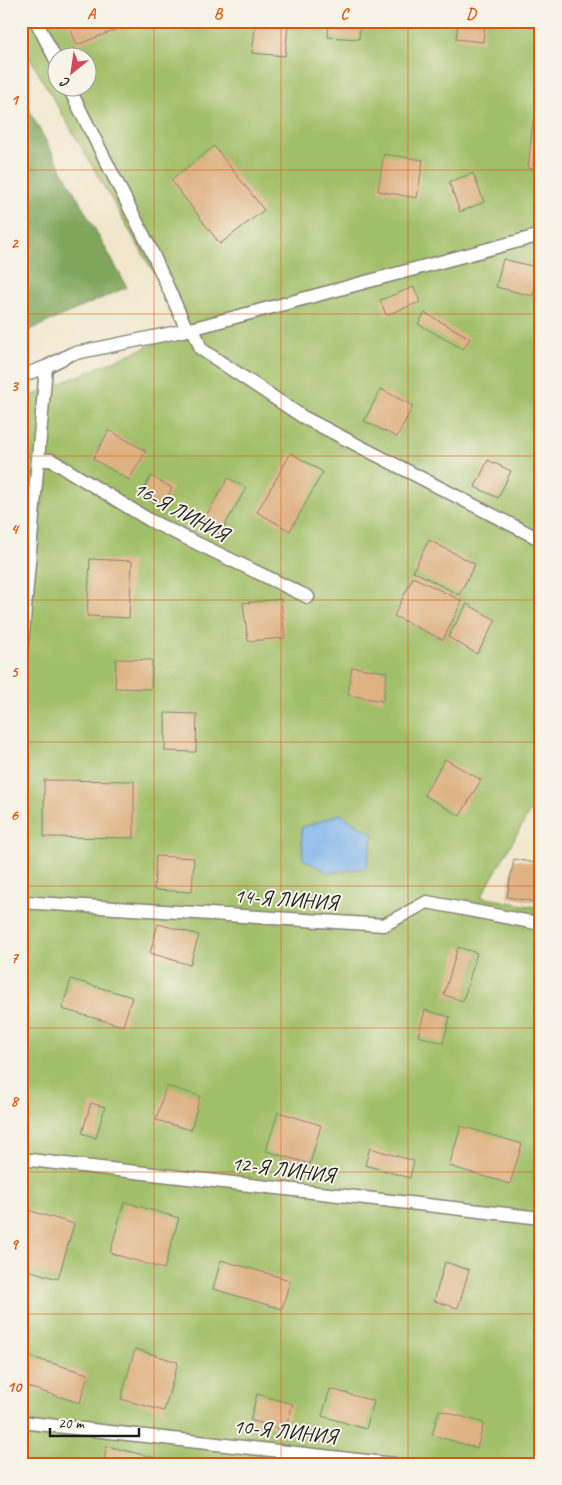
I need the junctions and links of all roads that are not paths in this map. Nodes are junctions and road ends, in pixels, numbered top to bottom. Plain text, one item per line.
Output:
1 (36, 21) edge
2 (50, 48) edge
3 (74, 98) edge
4 (541, 234) edge
5 (190, 329) junction
6 (46, 367) junction
7 (21, 376) edge
8 (38, 460) junction
9 (541, 540) edge
10 (308, 597) dead end
11 (21, 655) edge
12 (21, 902) edge
13 (541, 924) edge
14 (21, 1159) edge
15 (541, 1218) edge
16 (21, 1422) edge
17 (394, 1464) edge

1 - 2 lane
3 - 5 lane
4 - 5 lane
5 - 6 lane
5 - 9 lane
6 - 7 lane
6 - 8 lane
8 - 10 lane, 16-Я ЛИНИЯ
8 - 11 lane
12 - 13 lane, 14-Я ЛИНИЯ
14 - 15 lane, 12-Я ЛИНИЯ
16 - 17 lane, 10-Я ЛИНИЯ

